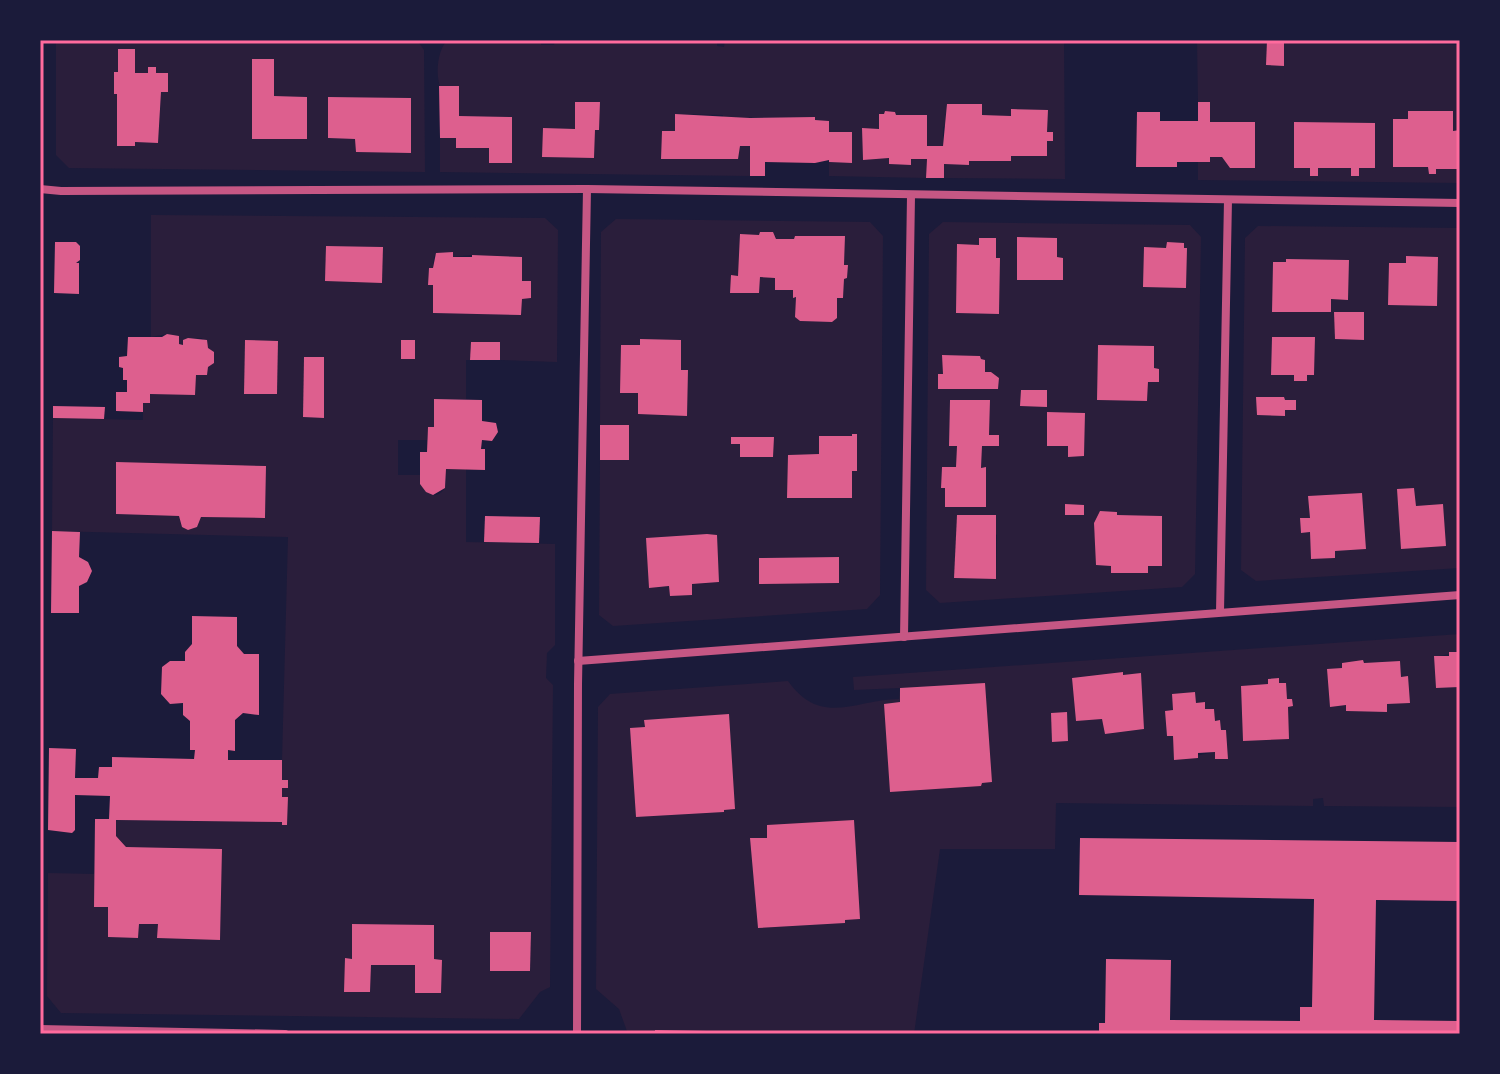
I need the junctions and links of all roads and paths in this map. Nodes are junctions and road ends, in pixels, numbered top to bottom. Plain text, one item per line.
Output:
1 (40, 189) edge
2 (587, 189) junction
3 (911, 196) junction
4 (1228, 200) junction
5 (1460, 203) edge
6 (1460, 595) edge
7 (1220, 612) junction
8 (904, 637) junction
9 (578, 661) junction
10 (40, 1029) edge
11 (285, 1034) edge
12 (577, 1034) edge

1 - 2 street
2 - 3 street
2 - 9 street
3 - 4 street
3 - 8 street
4 - 5 street
4 - 7 street
6 - 7 street
7 - 8 street
8 - 9 street
9 - 12 street
10 - 11 street

